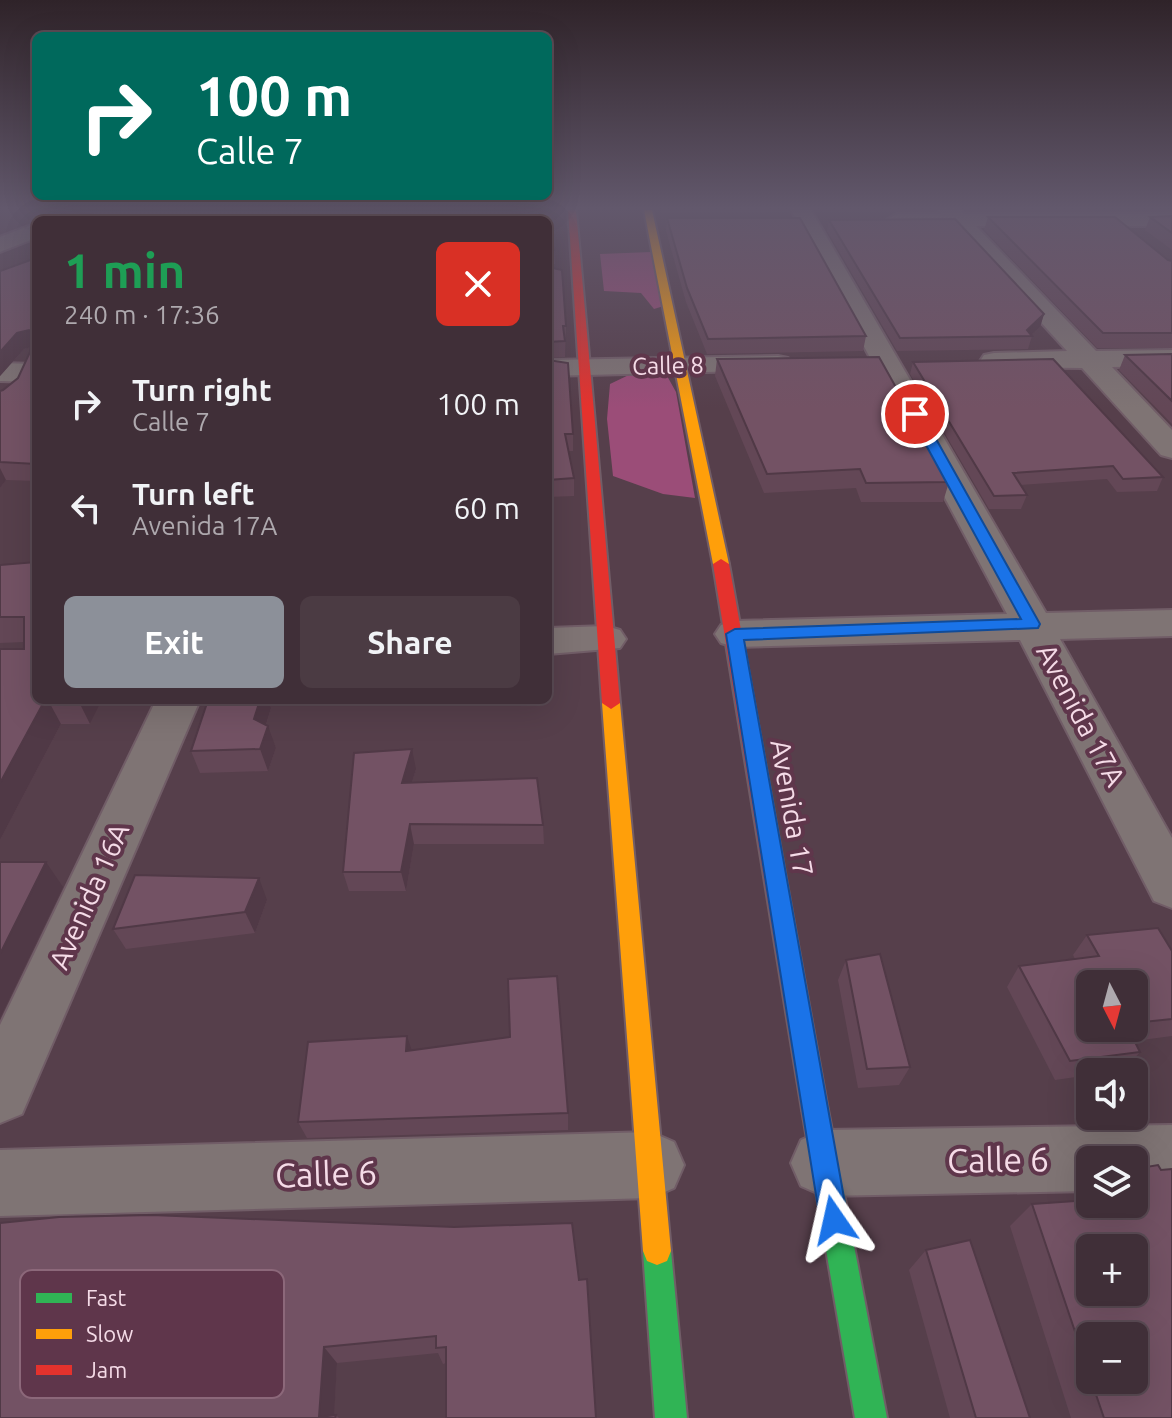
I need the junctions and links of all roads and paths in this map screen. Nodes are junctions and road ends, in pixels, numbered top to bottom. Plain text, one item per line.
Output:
1 (580, 276) edge
2 (666, 276) edge
3 (838, 276) edge
4 (1012, 276) edge
5 (1172, 358) edge
6 (1093, 360) junction
7 (966, 361) edge
8 (808, 363) edge
9 (682, 366) junction
10 (552, 368) edge
11 (587, 368) junction
12 (24, 369) edge
13 (0, 399) edge
14 (1172, 448) edge
15 (1172, 623) edge
16 (1032, 624) junction
17 (735, 634) junction
18 (606, 639) junction
19 (552, 641) edge
20 (176, 704) edge
21 (1172, 886) edge
22 (0, 1092) edge
23 (1172, 1157) edge
24 (824, 1163) junction
25 (651, 1165) junction
26 (0, 1183) edge
27 (671, 1418) edge
28 (871, 1418) edge

1 - 11 main road
2 - 9 main road, Avenida 17
3 - 16 street, Avenida 17A
4 - 6 street
5 - 6 street
6 - 7 street
6 - 14 street
8 - 9 street, Calle 8
9 - 11 street, Calle 8
9 - 17 main road, Avenida 17
10 - 11 street, Calle 8
11 - 18 main road
12 - 13 street
15 - 16 street
16 - 17 street
16 - 21 street, Avenida 17A
17 - 24 main road, Avenida 17
18 - 19 street
18 - 25 main road
20 - 22 street, Avenida 16A
23 - 24 street, Calle 6
24 - 28 main road, Avenida 17
25 - 26 street, Calle 6
25 - 27 main road

